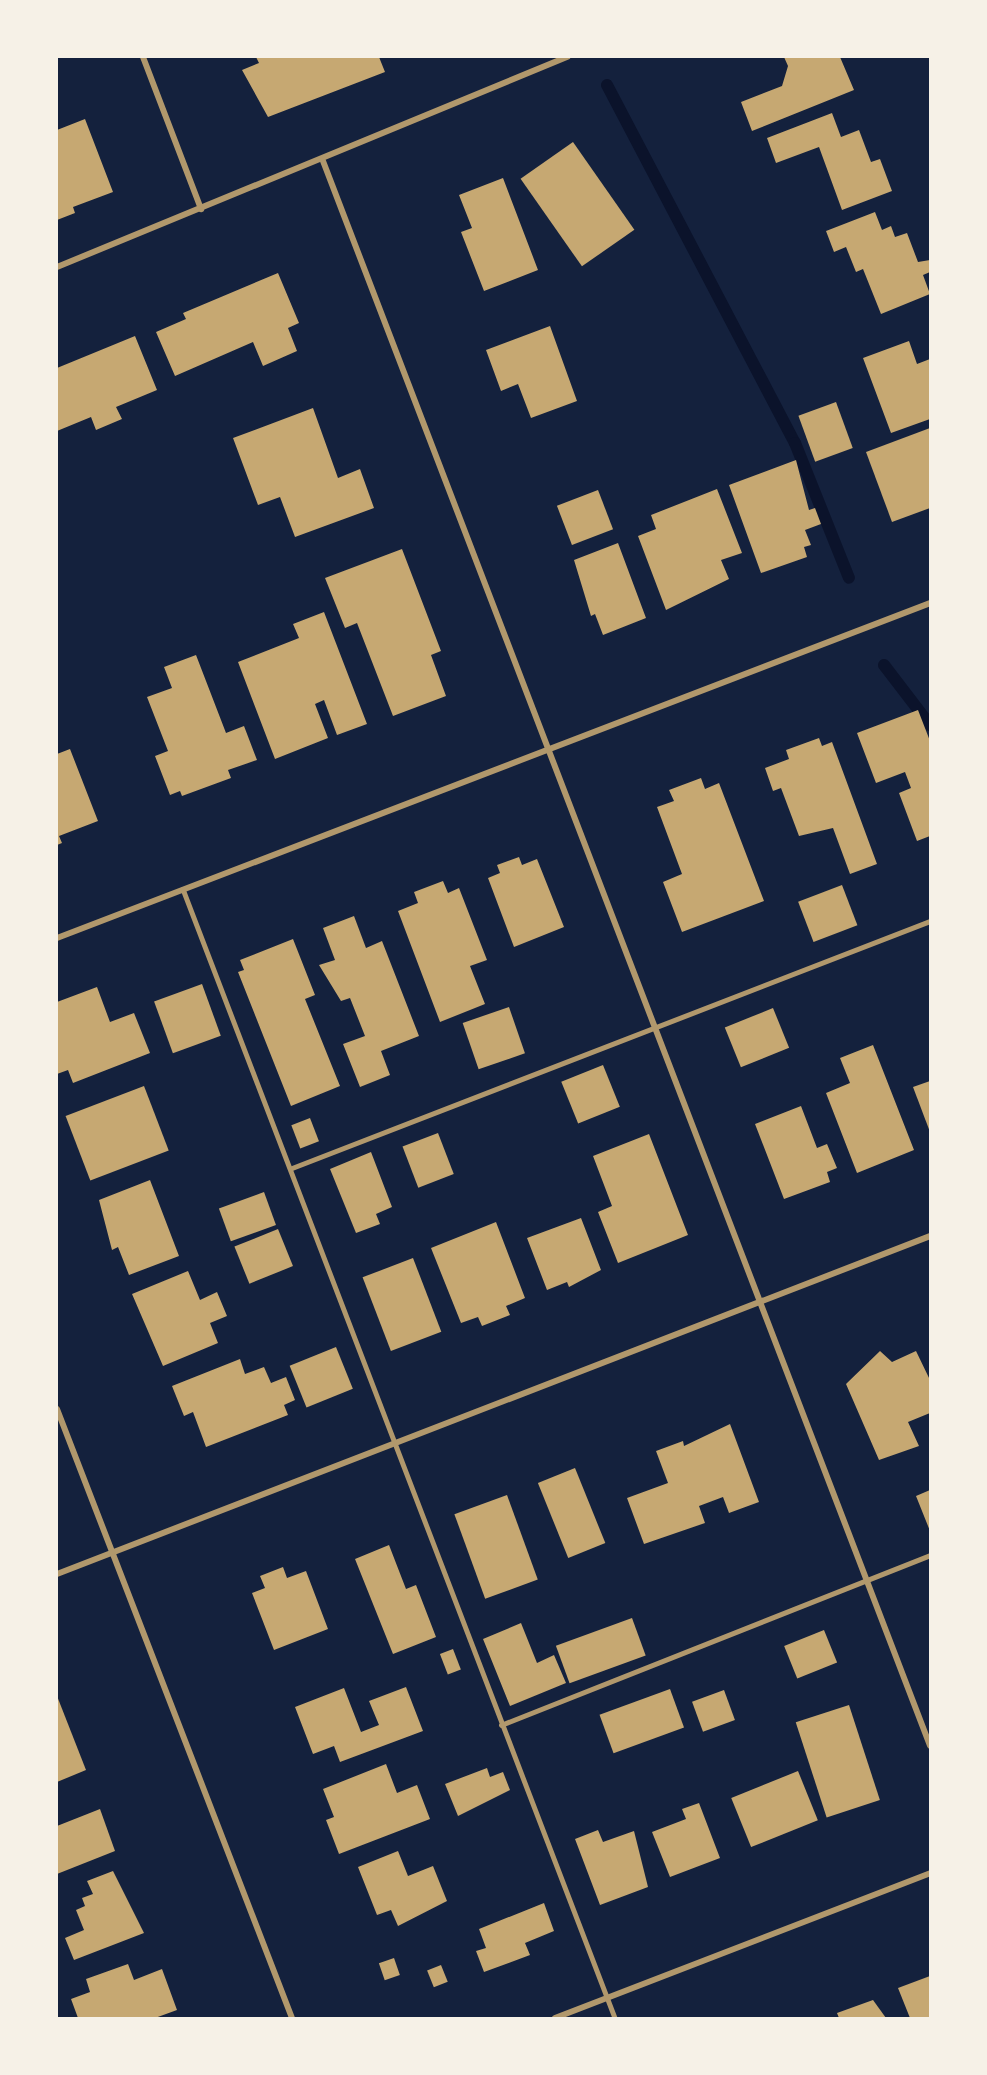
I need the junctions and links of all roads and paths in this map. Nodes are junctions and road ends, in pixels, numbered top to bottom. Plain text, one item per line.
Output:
1 (144, 57) edge
2 (567, 57) edge
3 (323, 161) junction
4 (201, 209) junction
5 (57, 267) edge
6 (930, 603) edge
7 (548, 747) junction
8 (183, 889) junction
9 (930, 921) edge
10 (57, 938) edge
11 (654, 1028) junction
12 (292, 1168) junction
13 (930, 1236) edge
14 (758, 1302) junction
15 (57, 1409) edge
16 (392, 1444) junction
17 (112, 1553) junction
18 (930, 1555) edge
19 (57, 1574) edge
20 (866, 1580) junction
21 (501, 1725) junction
22 (930, 1746) edge
23 (930, 1873) edge
24 (608, 1998) junction
25 (292, 2018) edge
26 (555, 2018) edge
27 (615, 2018) edge

1 - 4 street
2 - 3 street
3 - 4 street
3 - 7 street
4 - 5 street
6 - 7 street
7 - 8 street
7 - 11 street
8 - 10 street
8 - 12 lane
9 - 11 lane
11 - 12 lane
11 - 14 street
12 - 16 lane
13 - 14 street
14 - 16 street
14 - 20 street
15 - 17 street
16 - 17 street
16 - 21 lane
17 - 19 street
17 - 25 street
18 - 20 lane
20 - 21 lane
20 - 22 street
21 - 24 lane
23 - 24 street
24 - 26 street
24 - 27 lane

